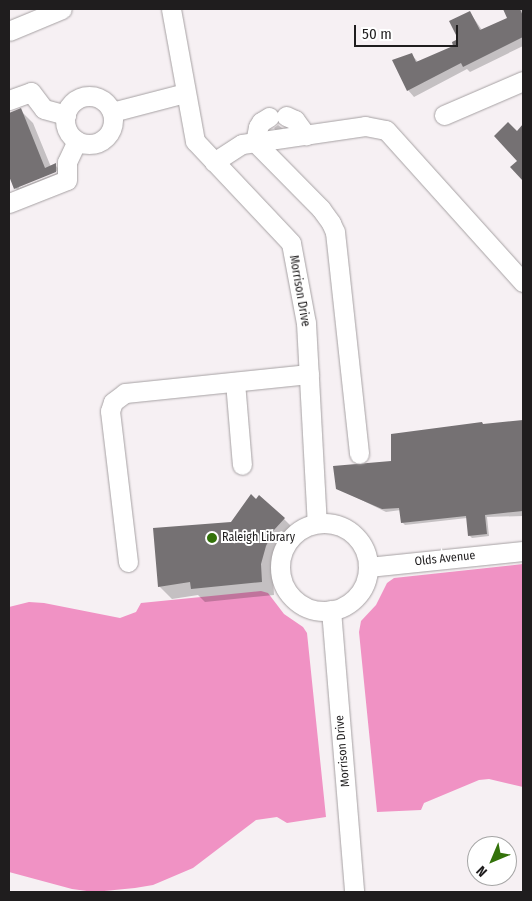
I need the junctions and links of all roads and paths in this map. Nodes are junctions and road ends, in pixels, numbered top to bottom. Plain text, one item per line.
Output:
1 (62, 9) edge
2 (171, 9) edge
3 (9, 31) edge
4 (523, 81) edge
5 (185, 93) junction
6 (9, 100) edge
7 (112, 112) junction
8 (66, 115) junction
9 (444, 115) dead end
10 (306, 135) junction
11 (77, 141) junction
12 (255, 142) junction
13 (214, 162) junction
14 (9, 203) edge
15 (523, 282) edge
16 (309, 374) junction
17 (235, 382) junction
18 (359, 454) dead end
19 (242, 465) dead end
20 (317, 523) junction
21 (523, 551) edge
22 (128, 562) dead end
23 (368, 567) junction
24 (331, 610) junction
25 (354, 892) edge

1 - 3 street
2 - 5 street, Morrison Drive
4 - 9 street
5 - 7 street
5 - 13 street, Morrison Drive
6 - 8 street
7 - 8 street
7 - 11 street
8 - 11 street
10 - 12 street
10 - 12 street
10 - 15 street
11 - 14 street
12 - 13 street
12 - 18 street
13 - 16 street, Morrison Drive
16 - 17 street
16 - 20 street, Morrison Drive
17 - 19 street
17 - 22 street
20 - 23 street
20 - 24 street
21 - 23 street, Olds Avenue
23 - 24 street
24 - 25 street, Morrison Drive

